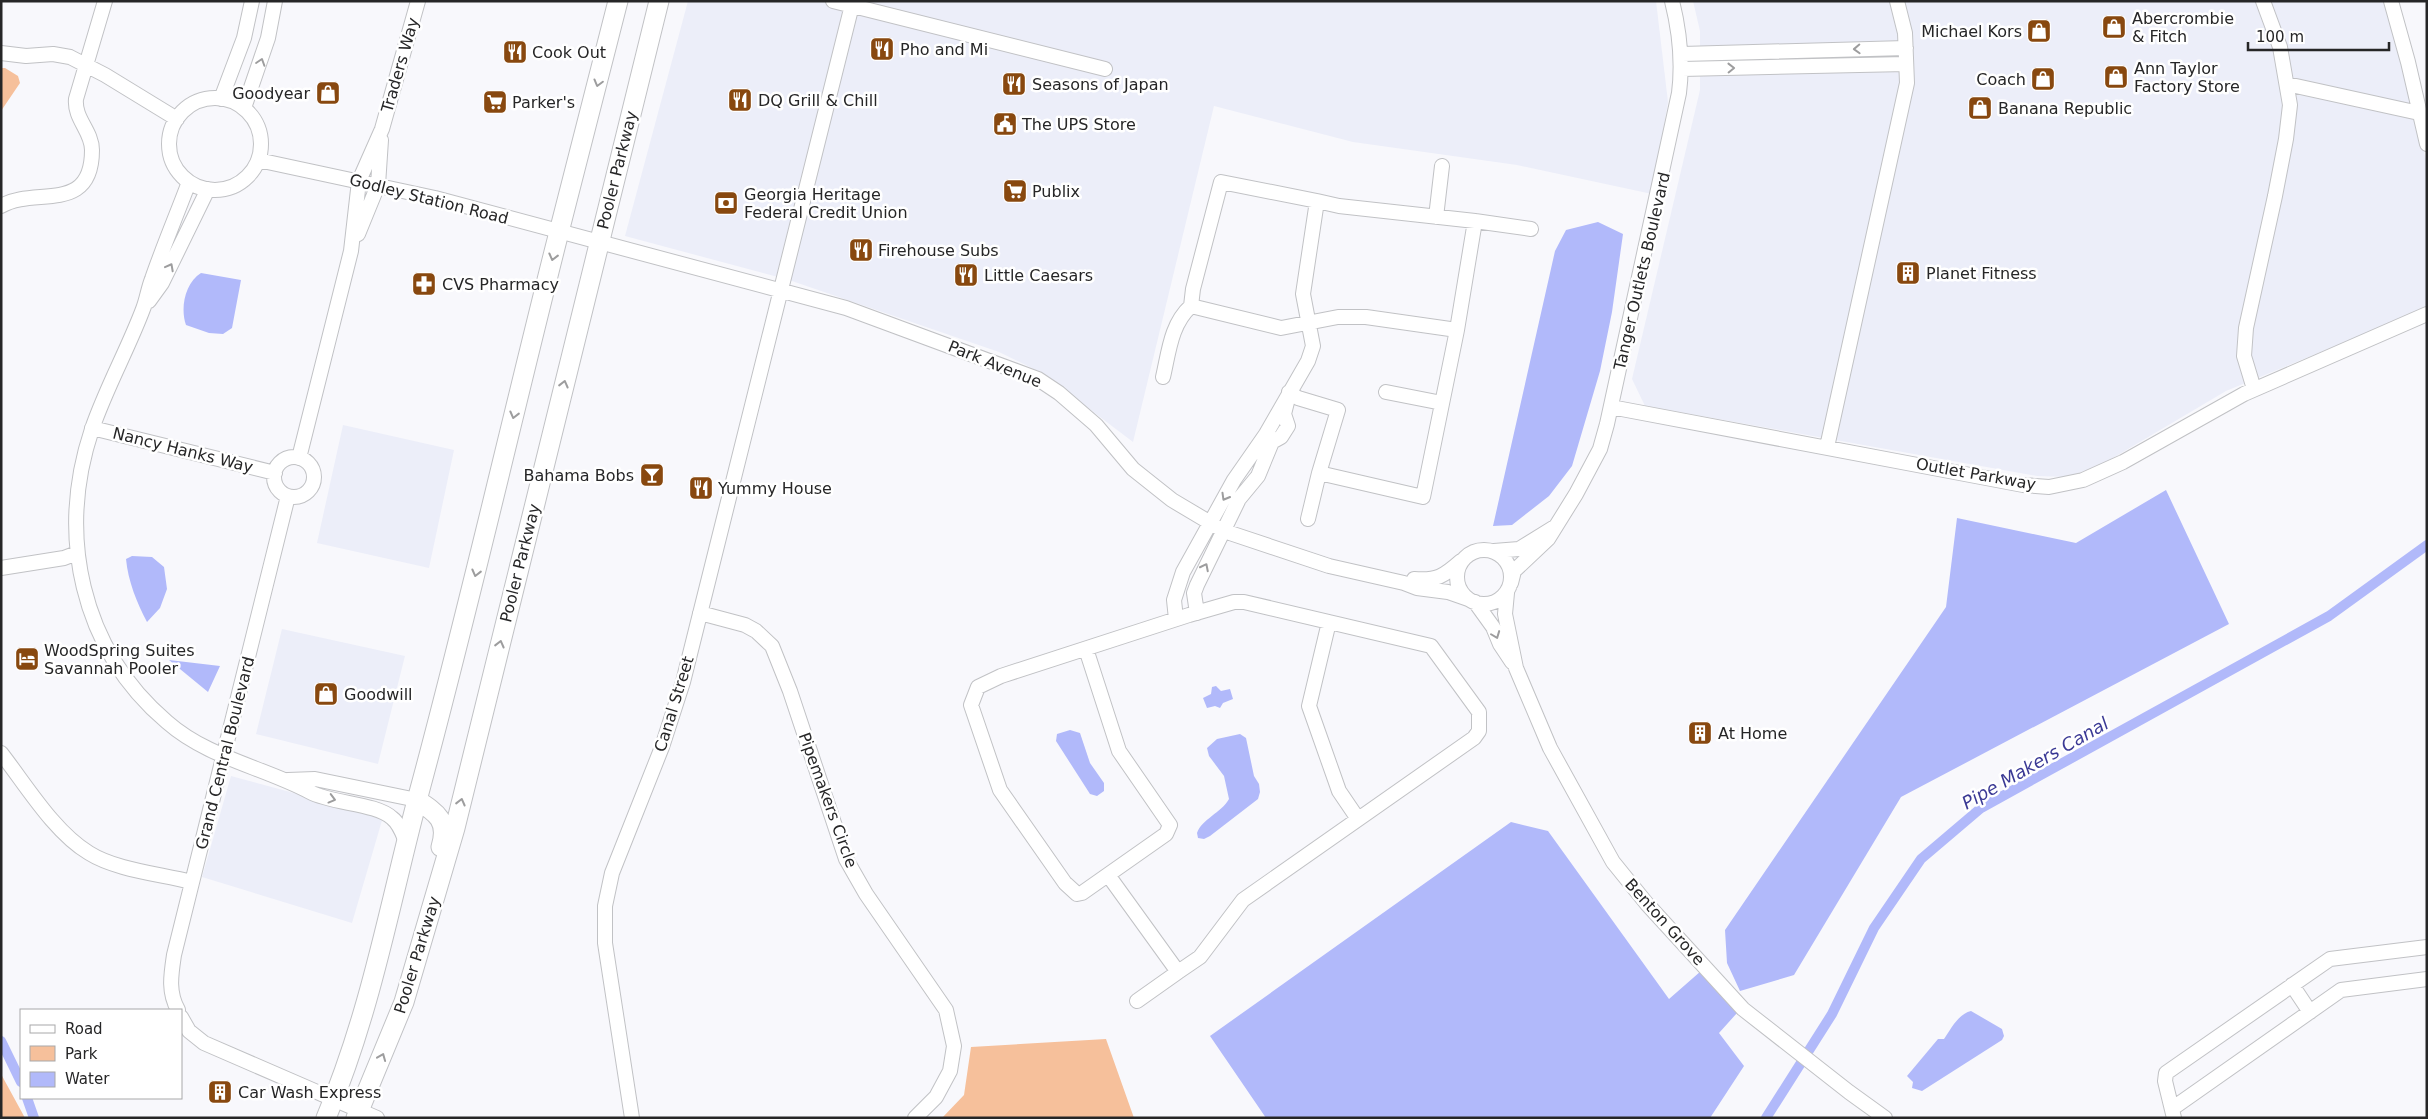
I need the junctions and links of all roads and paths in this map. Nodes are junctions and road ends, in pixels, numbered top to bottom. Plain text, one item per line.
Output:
1 (105, 1) edge
2 (252, 1) edge
3 (275, 1) edge
4 (418, 1) edge
5 (618, 1) edge
6 (833, 1) edge
7 (1672, 1) edge
8 (1898, 1) edge
9 (2263, 1) edge
10 (2391, 1) edge
11 (659, 3) edge
12 (852, 3) edge
13 (1906, 48) junction
14 (1, 53) edge
15 (1682, 54) junction
16 (86, 64) junction
17 (1906, 64) junction
18 (1105, 68) dead end
19 (1682, 69) junction
20 (2287, 84) junction
21 (221, 99) junction
22 (244, 108) junction
23 (2419, 114) junction
24 (177, 119) junction
25 (382, 129) junction
26 (2427, 144) edge
27 (258, 160) junction
28 (1442, 166) dead end
29 (359, 180) junction
30 (189, 182) junction
31 (378, 185) junction
32 (208, 190) junction
33 (1317, 201) junction
34 (1, 206) edge
35 (1436, 217) junction
36 (1475, 221) junction
37 (1531, 229) dead end
38 (559, 232) junction
39 (599, 243) junction
40 (351, 251) junction
41 (781, 290) junction
42 (1191, 306) junction
43 (144, 308) junction
44 (2427, 314) edge
45 (1308, 321) junction
46 (1457, 330) junction
47 (1163, 377) dead end
48 (2254, 389) junction
49 (1386, 392) dead end
50 (1288, 394) junction
51 (1442, 403) junction
52 (1611, 407) junction
53 (92, 428) junction
54 (1827, 447) junction
55 (299, 458) junction
56 (275, 473) junction
57 (1319, 473) junction
58 (288, 496) junction
59 (1308, 519) dead end
60 (1210, 524) junction
61 (1554, 528) junction
62 (1224, 532) junction
63 (1494, 551) junction
64 (77, 552) junction
65 (1462, 560) junction
66 (1, 568) edge
67 (1404, 583) junction
68 (1509, 588) junction
69 (1471, 601) junction
70 (1198, 613) junction
71 (700, 614) junction
72 (1176, 619) junction
73 (1329, 622) junction
74 (1086, 649) junction
75 (1516, 668) junction
76 (1, 753) edge
77 (224, 758) junction
78 (288, 780) junction
79 (417, 800) junction
80 (1358, 819) junction
81 (406, 844) junction
82 (1108, 875) junction
83 (191, 882) junction
84 (2427, 947) edge
85 (416, 961) junction
86 (1178, 972) junction
87 (2427, 979) edge
88 (2292, 985) junction
89 (1137, 1001) dead end
90 (178, 1009) edge
91 (2310, 1012) junction
92 (182, 1019) edge
93 (334, 1099) junction
94 (2174, 1113) edge
95 (358, 1114) edge
96 (326, 1118) edge
97 (376, 1118) edge
98 (632, 1118) edge
99 (915, 1118) edge
100 (1885, 1118) edge

1 - 16 street
2 - 21 street
22 -> 3 street
4 - 25 street, Traders Way
5 -> 38 main road, Pooler Parkway
6 - 12 street
7 - 15 street, Tanger Outlets Boulevard
8 - 13 street
9 - 20 street
10 - 23 street
11 - 39 main road, Pooler Parkway
12 - 18 street
12 - 41 street, Canal Street
13 -> 15 street
13 - 17 street
14 - 16 street
15 - 19 street, Tanger Outlets Boulevard
16 - 24 street
16 - 34 street
19 -> 17 street
17 - 54 street
19 - 52 street, Tanger Outlets Boulevard
20 - 23 street
20 - 48 street
21 - 22 street
21 - 24 street
22 - 27 street
23 - 26 street
24 - 30 street
25 - 29 street, Traders Way
25 - 31 street, Traders Way
27 - 29 street, Godley Station Road
27 - 32 street
28 - 35 street
29 - 31 street, Godley Station Road
29 - 40 street
30 - 32 street
30 - 43 street
31 - 38 street, Godley Station Road
31 - 40 street
43 -> 32 street
33 - 35 street
33 - 42 street
33 - 45 street
35 - 36 street
36 - 37 street
36 - 46 street
38 - 39 street, Godley Station Road
38 -> 79 main road, Pooler Parkway
39 - 41 street, Park Avenue
85 -> 39 main road, Pooler Parkway
40 - 55 street
41 - 60 street, Park Avenue
41 - 71 street, Canal Street
42 - 45 street
42 - 47 street
43 - 53 street
44 - 48 street, Outlet Parkway
45 - 46 street
45 - 50 street
46 - 51 street
48 - 54 street, Outlet Parkway
49 - 51 street
50 - 57 street
50 -> 60 street
50 - 62 street
51 - 57 street
52 - 54 street, Outlet Parkway
52 - 61 street, Tanger Outlets Boulevard
53 - 56 street, Nancy Hanks Way
53 - 64 street
55 - 56 street
55 - 58 street
56 - 58 street
57 - 59 street
58 - 77 street, Grand Central Boulevard
60 - 62 street, Park Avenue
60 - 72 street
61 - 63 street
61 - 68 street, Tanger Outlets Boulevard
62 - 67 street, Park Avenue
70 -> 62 street
63 - 65 street
63 - 68 street
64 - 66 street
64 - 77 street
65 - 67 street, Park Avenue
65 - 69 street
67 - 69 street, Park Avenue
68 - 69 street
68 - 75 street, Benton Grove
69 -> 75 street, Benton Grove
70 - 72 street
70 - 73 street
71 - 98 street, Canal Street
71 - 99 street, Pipemakers Circle
72 - 74 street
73 - 80 street
73 - 80 street
74 - 82 street
74 - 82 street
75 - 100 street, Benton Grove
76 - 83 street
77 - 78 street
77 - 83 street, Grand Central Boulevard
78 - 79 street
78 -> 81 street
79 - 81 main road, Pooler Parkway
79 - 85 main road
80 - 86 street
81 - 93 main road, Pooler Parkway
82 - 86 street
83 - 90 street, Grand Central Boulevard
84 - 88 street
95 -> 85 main road, Pooler Parkway
86 - 89 street
87 - 91 street
88 - 91 street
88 - 94 street
91 - 94 street
92 - 93 street
93 - 95 street
93 - 96 main road, Pooler Parkway
95 - 97 street

